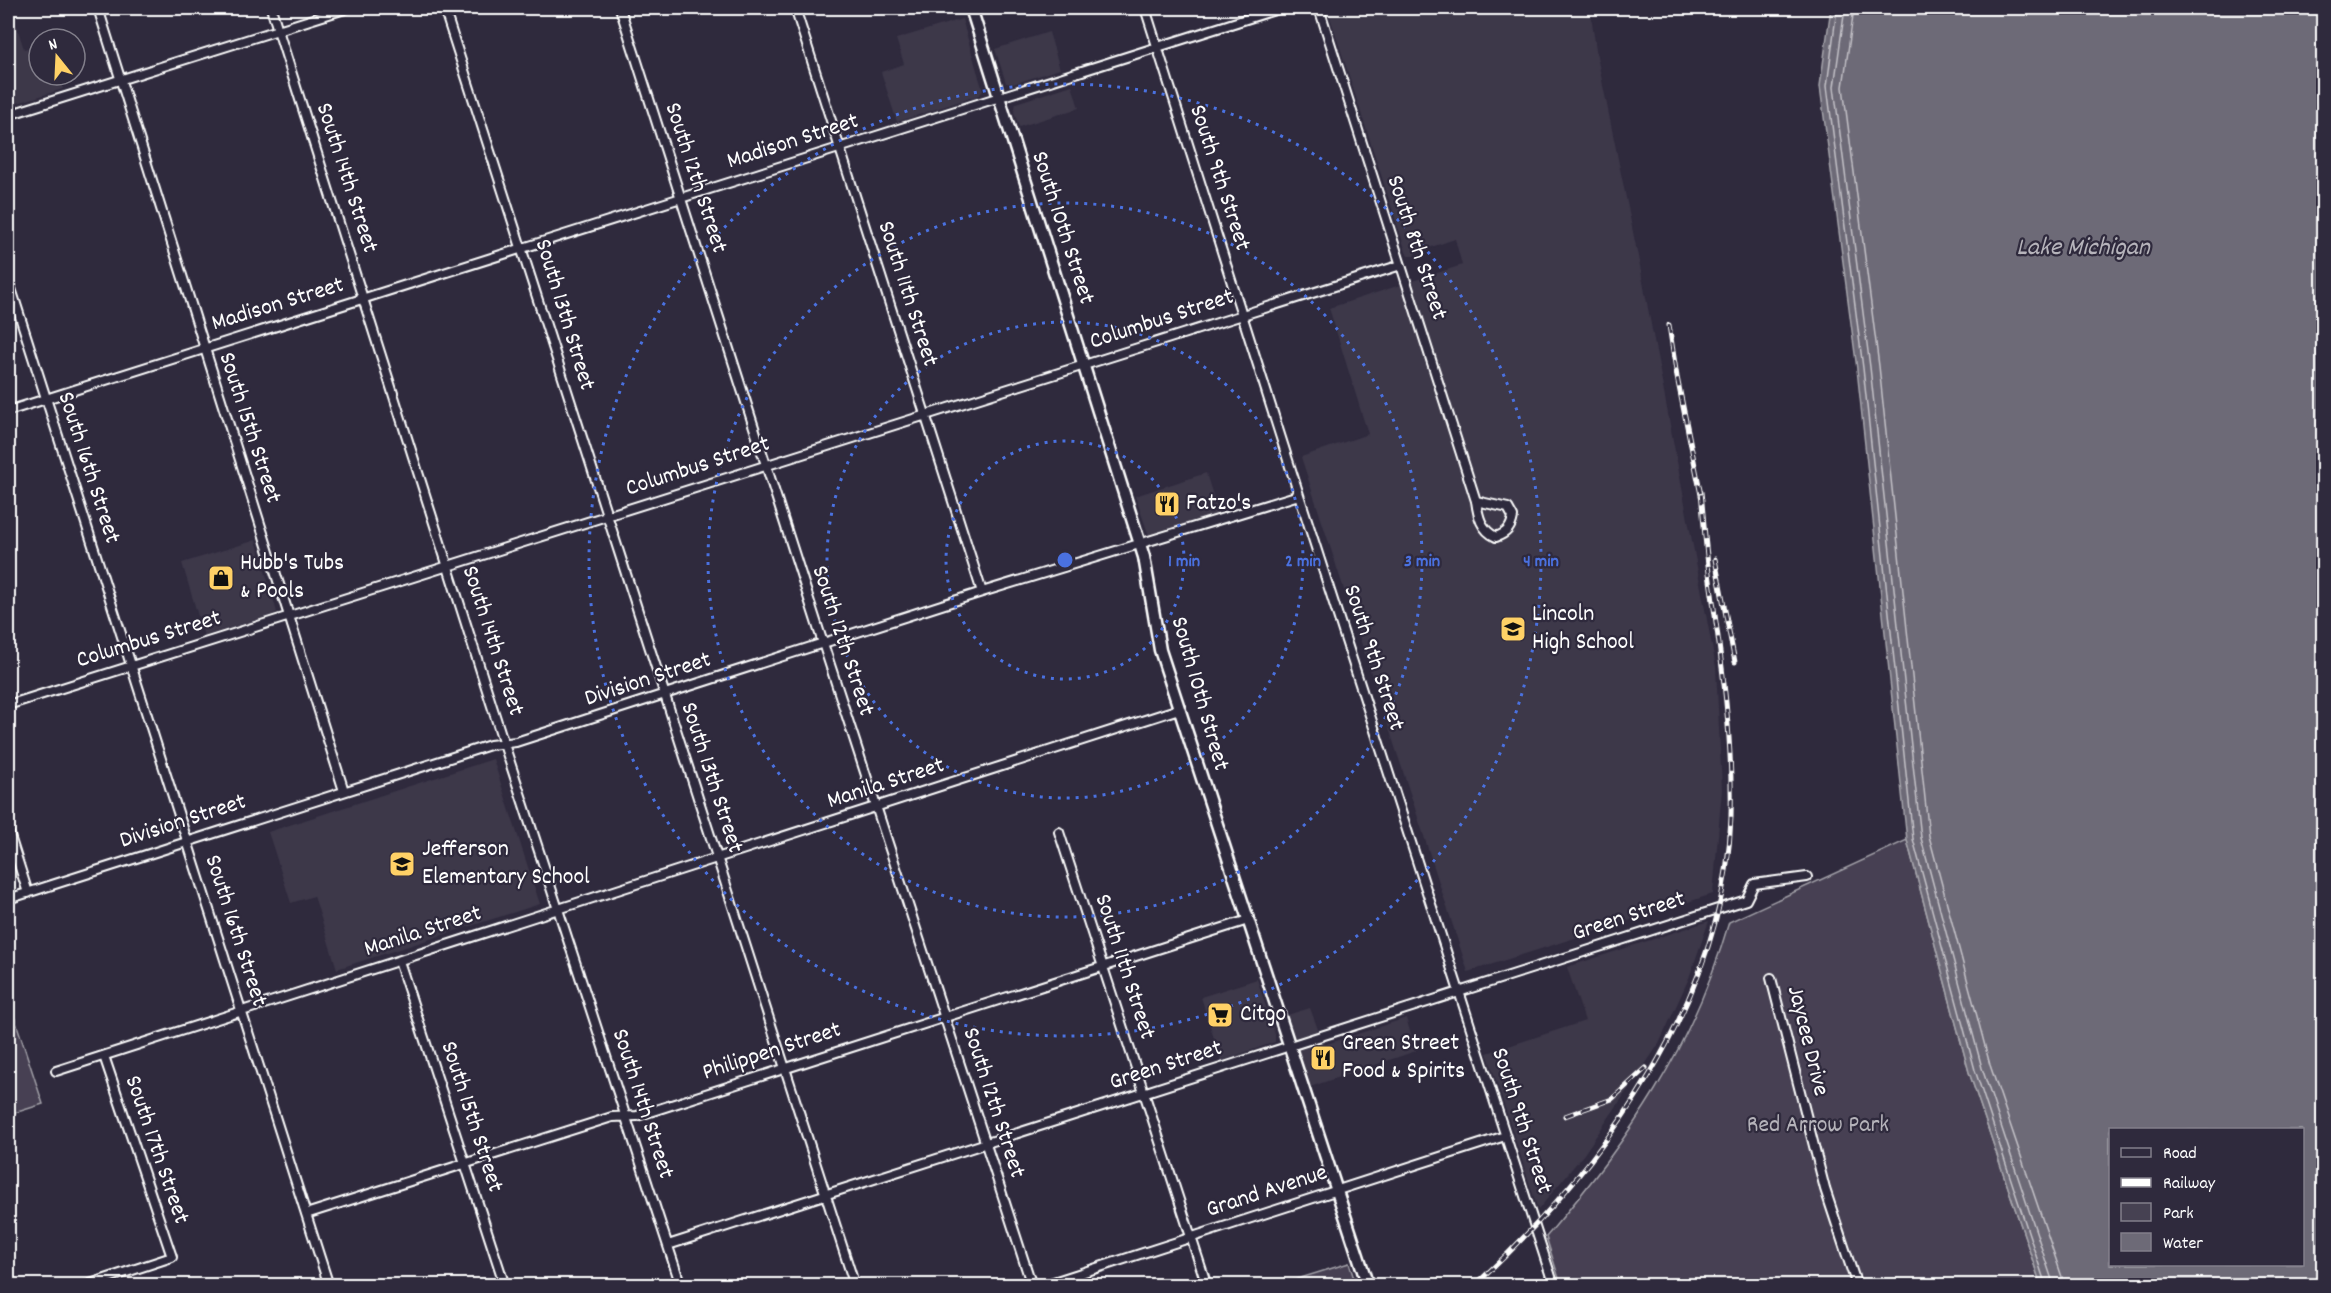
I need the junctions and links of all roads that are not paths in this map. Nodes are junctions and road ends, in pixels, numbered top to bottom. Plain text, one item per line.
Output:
1 (98, 8) edge
2 (271, 8) edge
3 (348, 8) edge
4 (444, 8) edge
5 (620, 8) edge
6 (795, 8) edge
7 (971, 8) edge
8 (1145, 8) edge
9 (1281, 8) edge
10 (1319, 8) edge
11 (278, 30) junction
12 (1158, 47) junction
13 (120, 79) junction
14 (999, 98) junction
15 (8, 115) edge
16 (840, 148) junction
17 (681, 198) junction
18 (522, 248) junction
19 (1401, 265) junction
20 (8, 279) edge
21 (364, 298) junction
22 (1242, 315) junction
23 (204, 349) junction
24 (1084, 365) junction
25 (46, 399) junction
26 (8, 411) edge
27 (926, 416) junction
28 (766, 466) junction
29 (1299, 495) junction
30 (1476, 501) junction
31 (607, 516) junction
32 (1140, 544) junction
33 (448, 567) junction
34 (982, 592) junction
35 (289, 616) junction
36 (823, 644) junction
37 (130, 666) junction
38 (664, 695) junction
39 (8, 705) edge
40 (1179, 709) junction
41 (504, 744) junction
42 (344, 791) junction
43 (876, 808) junction
44 (8, 830) edge
45 (1059, 832) dead end
46 (186, 841) junction
47 (717, 858) junction
48 (1806, 877) dead end
49 (28, 893) junction
50 (8, 899) edge
51 (558, 909) junction
52 (1248, 920) junction
53 (399, 961) junction
54 (1102, 967) junction
55 (1771, 978) dead end
56 (1459, 992) junction
57 (240, 1012) junction
58 (944, 1017) junction
59 (1289, 1047) junction
60 (104, 1056) junction
61 (785, 1069) junction
62 (56, 1071) dead end
63 (1146, 1093) junction
64 (625, 1116) junction
65 (1505, 1136) junction
66 (985, 1144) junction
67 (465, 1162) junction
68 (1336, 1190) junction
69 (827, 1195) junction
70 (306, 1214) junction
71 (1191, 1237) junction
72 (668, 1245) junction
73 (84, 1286) edge
74 (329, 1286) edge
75 (505, 1286) edge
76 (681, 1286) edge
77 (855, 1286) edge
78 (1032, 1286) edge
79 (1041, 1286) edge
80 (1207, 1286) edge
81 (1368, 1286) edge
82 (1554, 1286) edge
83 (1857, 1286) edge

1 - 13 street, South 15th Street
2 - 11 street, South 14th Street
3 - 11 street
4 - 18 street, South 13th Street
5 - 17 street, South 12th Street
6 - 16 street, South 11th Street
7 - 14 street, South 10th Street
8 - 12 street, South 9th Street
9 - 12 street, Madison Street
10 - 19 street, South 8th Street
11 - 13 street
11 - 21 street, South 14th Street
12 - 14 street, Madison Street
12 - 22 street, South 9th Street
13 - 15 street
13 - 23 street, South 15th Street
14 - 16 street, Madison Street
14 - 24 street, South 10th Street
16 - 17 street, Madison Street
16 - 27 street, South 11th Street
17 - 18 street, Madison Street
17 - 28 street, South 12th Street
18 - 21 street, Madison Street
18 - 31 street, South 13th Street
19 - 22 street, Columbus Street
19 - 30 street, South 8th Street
20 - 25 street, South 16th Street
21 - 23 street, Madison Street
21 - 33 street, South 14th Street
22 - 24 street, Columbus Street
22 - 29 street, South 9th Street
23 - 25 street, Madison Street
23 - 35 street, South 15th Street
24 - 27 street, Columbus Street
24 - 32 street, South 10th Street
25 - 26 street, Madison Street
25 - 37 street, South 16th Street
27 - 28 street, Columbus Street
27 - 34 street, South 11th Street
28 - 31 street, Columbus Street
28 - 36 street, South 12th Street
29 - 32 street, Division Street
29 - 56 street, South 9th Street
30 - 30 street, South 8th Street
31 - 33 street, Columbus Street
31 - 38 street, South 13th Street
32 - 34 street, Division Street
32 - 40 street, South 10th Street
33 - 35 street, Columbus Street
33 - 41 street, South 14th Street
34 - 36 street, Division Street
35 - 37 street, Columbus Street
35 - 42 street, South 15th Street
36 - 38 street, Division Street
36 - 43 street, South 12th Street
37 - 39 street, Columbus Street
37 - 46 street, South 16th Street
38 - 41 street, Division Street
38 - 47 street, South 13th Street
40 - 43 street, Manila Street
40 - 52 street, South 10th Street
41 - 42 street, Division Street
41 - 51 street, South 14th Street
42 - 46 street, Division Street
43 - 47 street, Manila Street
43 - 58 street, South 12th Street
44 - 49 street
45 - 54 street, South 11th Street
46 - 49 street, Division Street
46 - 57 street, South 16th Street
47 - 51 street, Manila Street
47 - 61 street, South 13th Street
48 - 56 street, Green Street
49 - 50 street, Division Street
51 - 53 street, Manila Street
51 - 64 street, South 14th Street
52 - 54 street, Philippen Street
52 - 59 street, South 10th Street
53 - 57 street, Manila Street
53 - 67 street, South 15th Street
54 - 58 street, Philippen Street
54 - 63 street, South 11th Street
55 - 83 street, Jaycee Drive
56 - 59 street, Green Street
56 - 65 street, South 9th Street
57 - 60 street, Manila Street
57 - 70 street, South 16th Street
58 - 61 street, Philippen Street
58 - 66 street, South 12th Street
59 - 63 street, Green Street
59 - 68 street, South 10th Street
60 - 62 street, Manila Street
60 - 73 street, South 17th Street
61 - 64 street, Philippen Street
61 - 69 street, South 13th Street
63 - 66 street, Green Street
63 - 71 street, South 11th Street
64 - 67 street, Philippen Street
64 - 72 street, South 14th Street
65 - 68 street, Grand Avenue
65 - 82 street, South 9th Street
66 - 69 street, Green Street
66 - 78 street, South 12th Street
67 - 70 street, Philippen Street
67 - 75 street, South 15th Street
68 - 71 street, Grand Avenue
68 - 81 street, South 10th Street
69 - 72 street, Green Street
69 - 77 street, South 13th Street
70 - 74 street, South 16th Street
71 - 79 street, Grand Avenue
71 - 80 street, South 11th Street
72 - 76 street, South 14th Street

